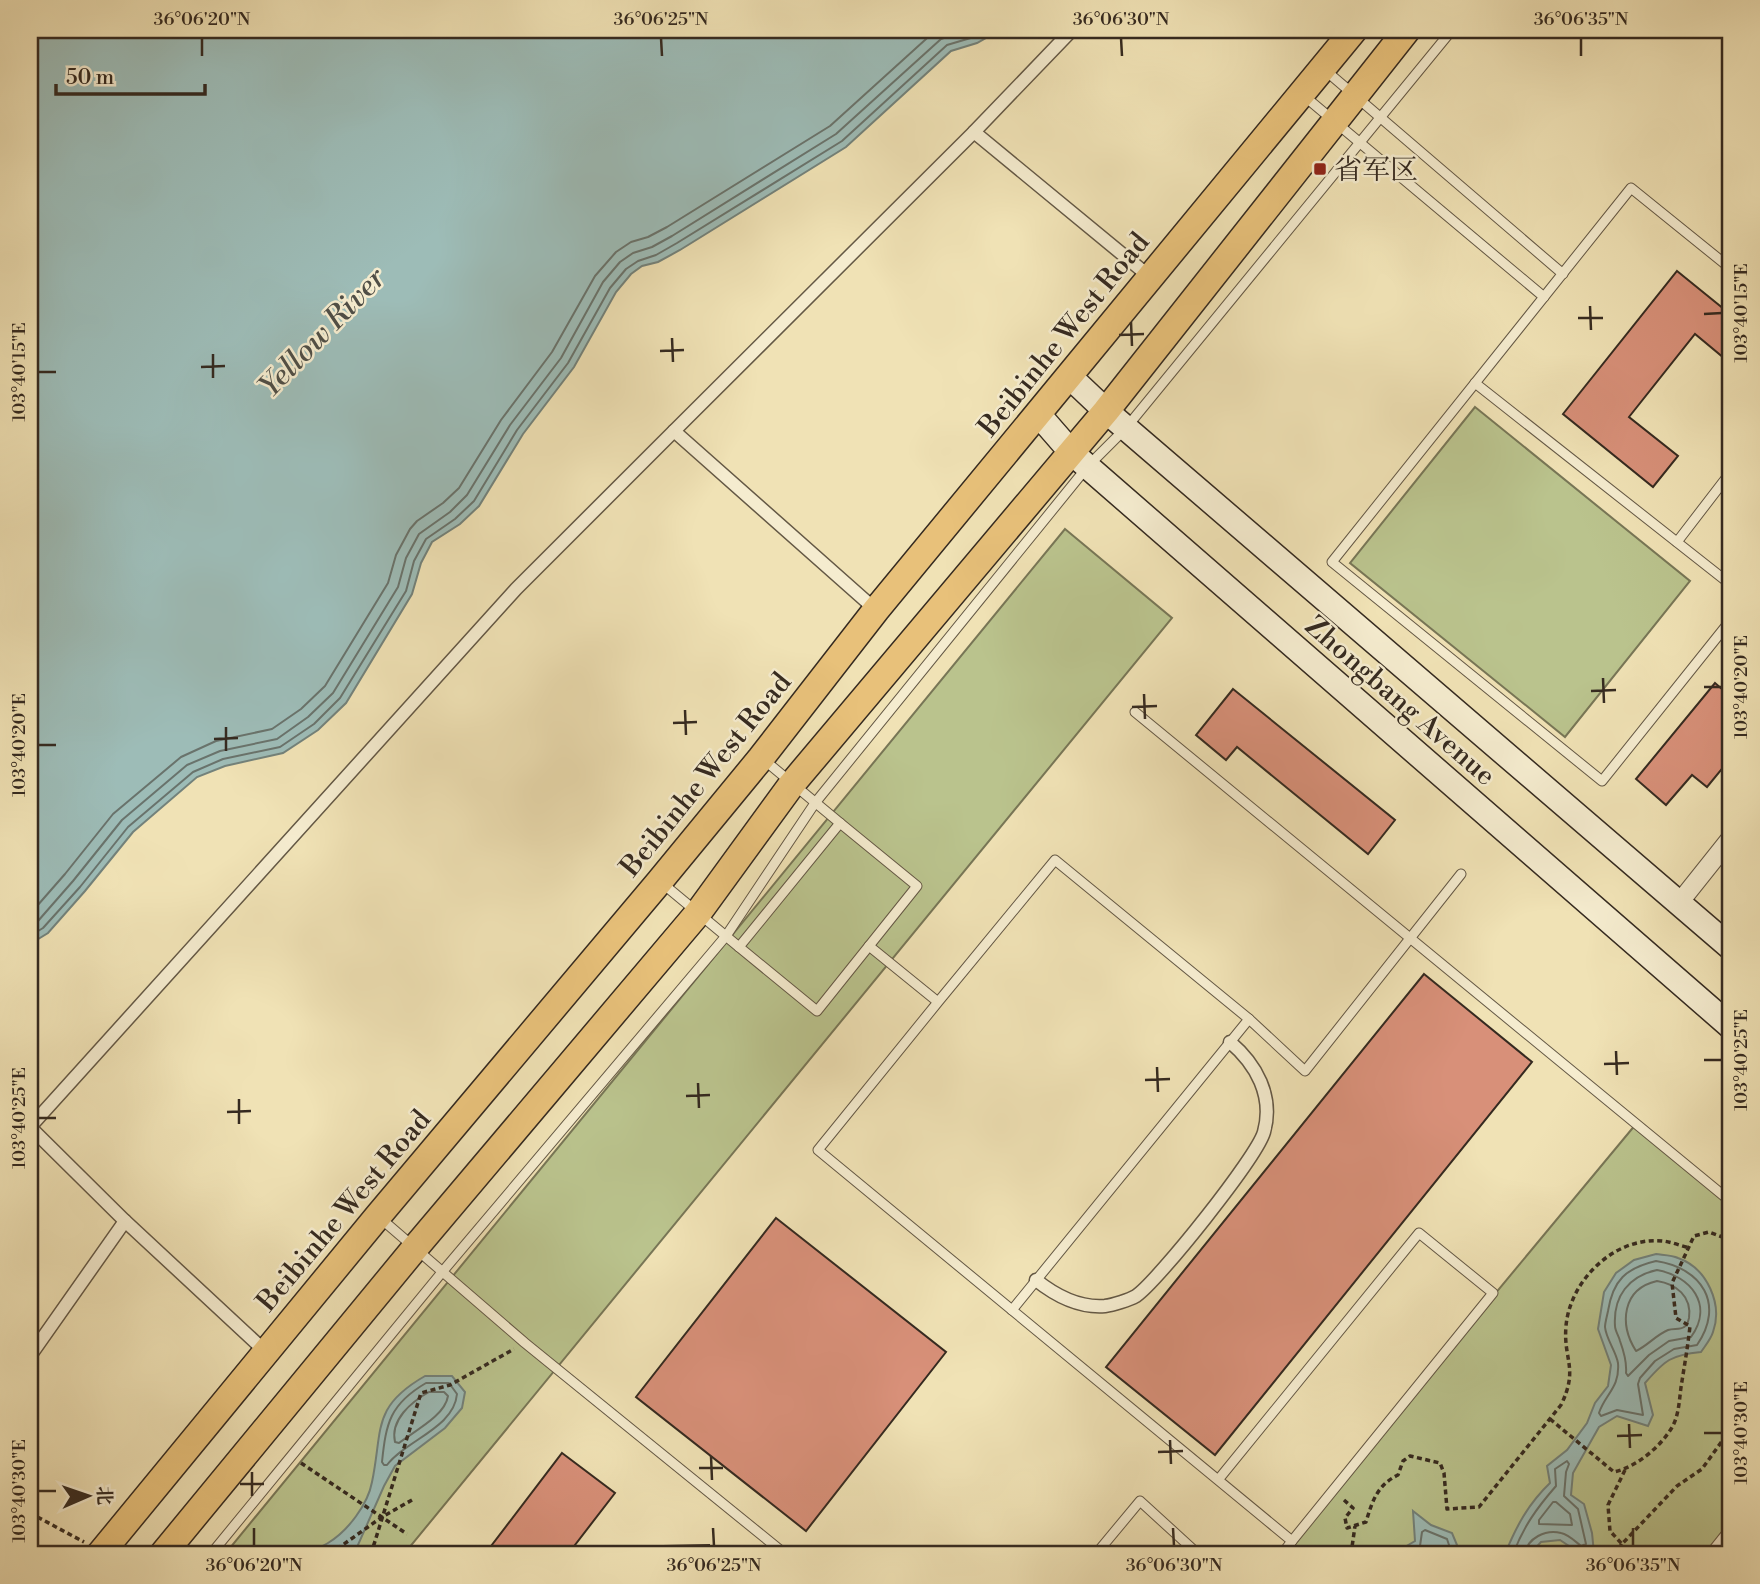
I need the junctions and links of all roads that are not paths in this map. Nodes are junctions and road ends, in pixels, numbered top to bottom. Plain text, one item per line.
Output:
1 (1072, 30) edge
2 (1354, 30) edge
3 (1407, 30) edge
4 (1452, 30) edge
5 (1322, 68) junction
6 (1302, 94) junction
7 (1355, 96) junction
8 (1380, 117) junction
9 (1335, 121) junction
10 (974, 132) junction
11 (1360, 142) junction
12 (1730, 268) edge
13 (1563, 274) junction
14 (1150, 277) junction
15 (1544, 297) junction
16 (1069, 376) junction
17 (1475, 383) junction
18 (1106, 411) junction
19 (1038, 414) junction
20 (1126, 428) junction
21 (674, 430) junction
22 (1080, 459) junction
23 (1730, 473) edge
24 (1677, 542) junction
25 (1730, 584) edge
26 (876, 610) junction
27 (1730, 621) edge
28 (1135, 712) dead end
29 (761, 758) junction
30 (792, 784) junction
31 (815, 803) junction
32 (840, 822) junction
33 (1730, 839) edge
34 (1461, 874) dead end
35 (659, 881) junction
36 (1679, 903) junction
37 (698, 914) junction
38 (726, 936) junction
39 (1410, 938) junction
40 (869, 946) junction
41 (739, 947) junction
42 (1730, 947) edge
43 (938, 1002) junction
44 (1249, 1019) junction
45 (1730, 1026) edge
46 (1230, 1042) junction
47 (1730, 1202) edge
48 (378, 1216) junction
49 (125, 1221) junction
50 (415, 1248) junction
51 (443, 1271) junction
52 (1037, 1280) junction
53 (1012, 1310) junction
54 (266, 1352) junction
55 (30, 1356) edge
56 (1218, 1480) junction
57 (1730, 1529) edge
58 (1292, 1541) junction
59 (101, 1553) edge
60 (163, 1554) edge
61 (211, 1554) edge
62 (785, 1554) edge
63 (1096, 1554) edge
64 (1198, 1554) edge
65 (1282, 1554) edge
66 (1710, 1554) edge

1 - 10 street
2 - 5 main road, Beibinhe West Road
3 - 7 main road
4 - 8 lane
5 - 6 main road, Beibinhe West Road
5 - 7 lane
6 - 9 lane
6 - 14 main road, Beibinhe West Road
7 - 8 lane
7 - 9 main road
8 - 11 lane
8 - 13 lane
9 - 11 lane
9 - 18 main road
10 - 14 street
10 - 21 street
11 - 15 lane
11 - 20 lane
12 - 13 lane
13 - 15 lane
14 - 16 main road, Beibinhe West Road
15 - 17 lane
16 - 18 main road, Zhongbang Avenue
16 - 19 main road, Beibinhe West Road
17 - 24 lane
17 - 27 lane
18 - 20 main road, Zhongbang Avenue
18 - 22 main road
19 - 22 main road, Zhongbang Avenue
19 - 26 main road, Beibinhe West Road
20 - 22 lane
20 - 36 main road, Zhongbang Avenue
21 - 26 street
21 - 49 street
22 - 30 main road
22 - 31 lane
22 - 45 main road, Zhongbang Avenue
23 - 24 lane
24 - 25 lane
26 - 29 main road, Beibinhe West Road
28 - 39 lane
29 - 30 lane
29 - 35 main road, Beibinhe West Road
30 - 31 lane
30 - 37 main road
31 - 32 lane
31 - 38 lane
32 - 40 lane
32 - 41 lane
33 - 36 street
34 - 39 lane
35 - 37 lane
35 - 48 main road, Beibinhe West Road
36 - 42 main road, Zhongbang Avenue
37 - 38 lane
37 - 50 main road
38 - 41 lane
38 - 51 lane
39 - 44 lane
39 - 47 lane
40 - 41 lane
40 - 43 lane
43 - 44 lane
43 - 53 lane
44 - 46 lane
46 - 52 lane
46 - 52 street
48 - 50 lane
48 - 54 main road, Beibinhe West Road
49 - 54 street
49 - 55 street
50 - 51 lane
50 - 60 main road
51 - 61 lane
51 - 62 lane
52 - 53 lane
53 - 56 lane
54 - 59 main road, Beibinhe West Road
56 - 58 lane
56 - 58 lane
57 - 66 lane
58 - 65 lane
63 - 64 lane

